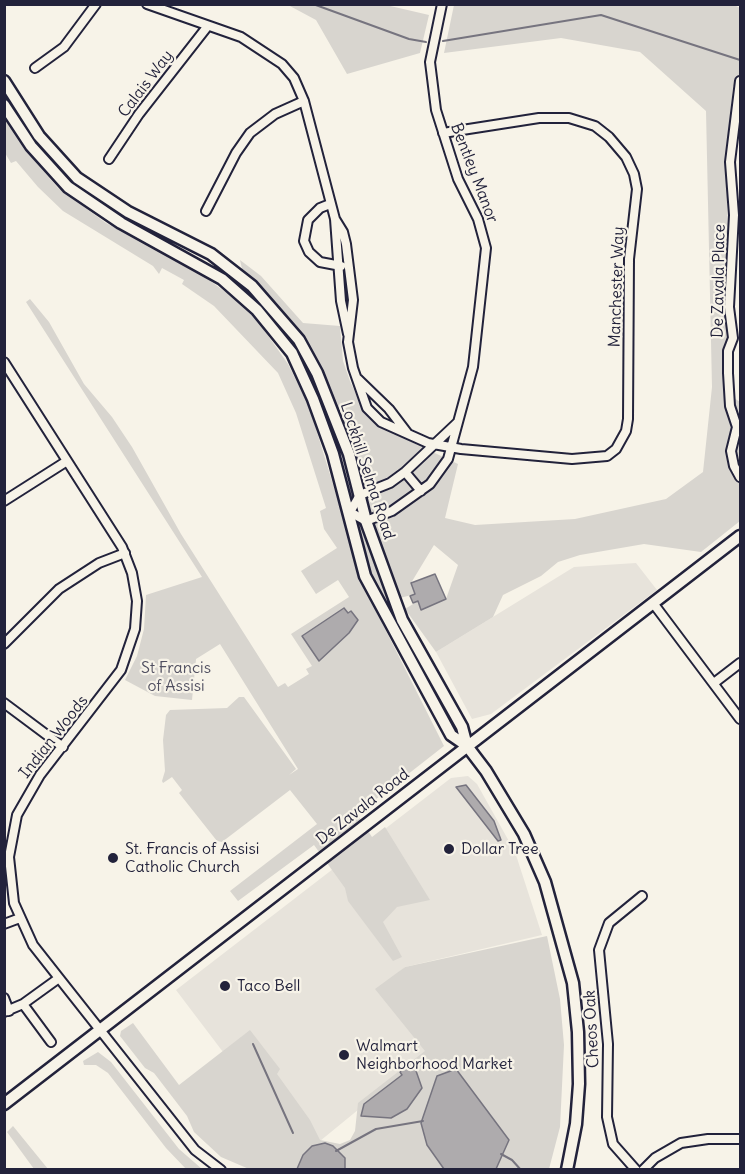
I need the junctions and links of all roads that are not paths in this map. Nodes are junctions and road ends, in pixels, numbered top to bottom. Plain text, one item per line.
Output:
1 (96, 4) edge
2 (147, 4) edge
3 (442, 4) edge
4 (207, 27) junction
5 (34, 68) dead end
6 (4, 81) edge
7 (741, 81) edge
8 (304, 101) junction
9 (4, 105) edge
10 (443, 133) junction
11 (109, 159) dead end
12 (330, 204) junction
13 (206, 211) dead end
14 (128, 212) junction
15 (335, 219) junction
16 (121, 223) junction
17 (349, 265) junction
18 (339, 266) junction
19 (348, 335) junction
20 (4, 362) edge
21 (14, 377) junction
22 (358, 379) junction
23 (4, 382) edge
24 (457, 423) junction
25 (408, 434) junction
26 (436, 444) junction
27 (453, 446) junction
28 (67, 461) junction
29 (405, 472) junction
30 (741, 477) edge
31 (421, 491) junction
32 (360, 495) junction
33 (4, 501) edge
34 (350, 512) junction
35 (366, 521) junction
36 (740, 534) edge
37 (124, 553) junction
38 (653, 603) junction
39 (4, 644) edge
40 (741, 663) edge
41 (714, 683) junction
42 (4, 703) edge
43 (741, 719) edge
44 (467, 746) junction
45 (63, 747) junction
46 (9, 829) edge
47 (642, 896) dead end
48 (20, 918) junction
49 (4, 924) edge
50 (59, 978) junction
51 (4, 998) edge
52 (23, 1004) junction
53 (7, 1011) edge
54 (100, 1030) junction
55 (51, 1042) dead end
56 (4, 1104) edge
57 (741, 1139) edge
58 (221, 1170) edge
59 (567, 1170) edge
60 (636, 1170) edge
61 (643, 1170) edge

1 - 5 street
2 - 4 street
3 - 10 street, Bentley Manor
4 - 8 street
4 - 11 street, Calais Way
6 - 14 main road, Lockhill Selma Road
7 - 30 street, De Zavala Place
8 - 12 street
8 - 13 street
9 - 16 main road, Lockhill Selma Road
10 - 24 street, Bentley Manor
10 - 27 street, Manchester Way
12 - 15 street
12 - 18 street
14 - 16 street
14 - 32 main road, Lockhill Selma Road
15 - 17 street
15 - 18 street, Manchester Way
16 - 34 main road, Lockhill Selma Road
17 - 18 street
17 - 19 street
18 - 19 street, Manchester Way
19 - 22 street, Manchester Way
20 - 21 street, Indian Woods
21 - 23 street
21 - 28 street, Indian Woods
22 - 25 street
22 - 25 street, Manchester Way
24 - 26 street, Bentley Manor
24 - 27 street, Bentley Manor
25 - 26 street, Manchester Way
26 - 27 street, Manchester Way
26 - 29 street, Bentley Manor
27 - 31 street, Bentley Manor
28 - 33 street
28 - 37 street, Indian Woods
29 - 31 street
29 - 32 street, Bentley Manor
31 - 35 street, Bentley Manor
32 - 34 street
32 - 35 main road, Lockhill Selma Road
34 - 35 street
34 - 44 main road, Lockhill Selma Road
35 - 44 main road, Lockhill Selma Road
36 - 38 main road, De Zavala Road
37 - 39 street
37 - 45 street, Indian Woods
38 - 41 street
38 - 44 main road, De Zavala Road
40 - 41 street
41 - 43 street
42 - 45 street
44 - 54 main road, De Zavala Road
44 - 59 main road, Lockhill Selma Road
45 - 46 street, Indian Woods
46 - 48 street, Indian Woods
47 - 60 street, Cheos Oak
48 - 49 street
48 - 50 street, Indian Woods
50 - 52 street
50 - 54 street, Indian Woods
51 - 53 street
52 - 53 street
52 - 55 street
54 - 56 main road, De Zavala Road
54 - 58 street, Indian Woods
57 - 61 street

